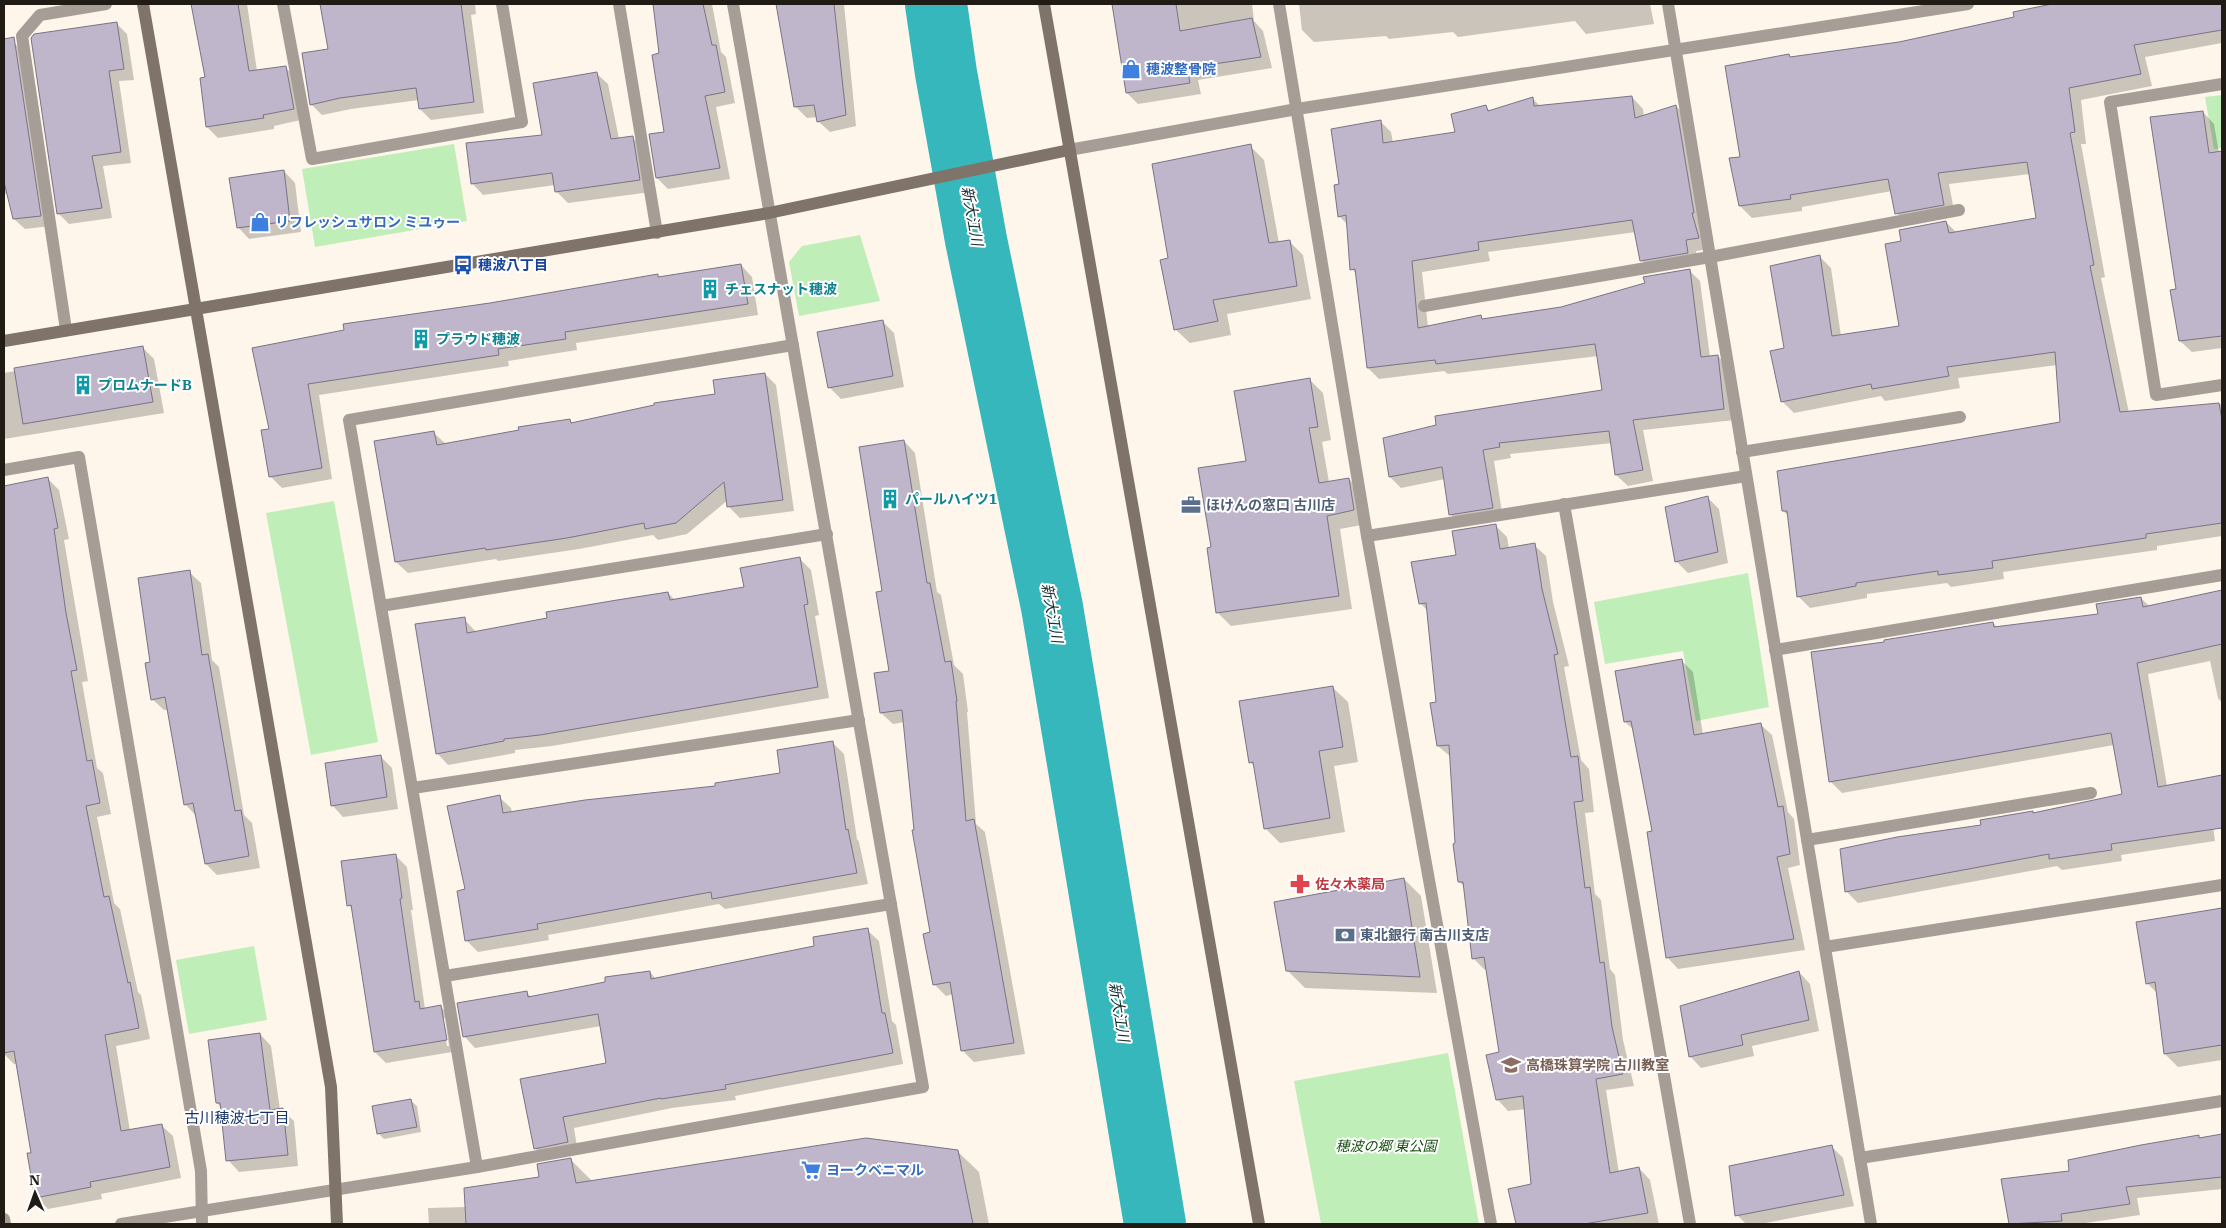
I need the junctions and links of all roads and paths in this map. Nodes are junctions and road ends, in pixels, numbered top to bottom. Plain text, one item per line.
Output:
1 (106, 4) edge
2 (143, 4) edge
3 (283, 4) edge
4 (502, 4) edge
5 (619, 4) edge
6 (733, 4) edge
7 (1044, 4) edge
8 (1279, 4) edge
9 (1668, 4) edge
10 (1968, 4) edge
11 (1676, 50) junction
12 (2222, 84) edge
13 (1297, 109) junction
14 (1069, 150) junction
15 (1959, 210) dead end
16 (769, 213) junction
17 (657, 233) junction
18 (1710, 257) junction
19 (1424, 306) dead end
20 (197, 309) junction
21 (66, 330) junction
22 (4, 341) edge
23 (794, 345) junction
24 (2222, 385) edge
25 (1960, 417) dead end
26 (1742, 452) junction
27 (4, 470) edge
28 (1746, 476) junction
29 (1564, 504) junction
30 (827, 534) junction
31 (1367, 536) junction
32 (2222, 575) edge
33 (381, 606) junction
34 (1775, 650) junction
35 (859, 720) junction
36 (412, 788) junction
37 (2092, 793) dead end
38 (1807, 840) junction
39 (2222, 885) edge
40 (891, 904) junction
41 (1825, 947) junction
42 (445, 976) junction
43 (2222, 1100) edge
44 (1860, 1158) junction
45 (478, 1168) junction
46 (335, 1189) junction
47 (202, 1211) junction
48 (4, 1219) edge
49 (5, 1224) edge
50 (121, 1224) edge
51 (202, 1224) edge
52 (337, 1224) edge
53 (1259, 1224) edge
54 (1491, 1224) edge
55 (1690, 1224) edge
56 (1871, 1224) edge

1 - 21 street
2 - 20 street
3 - 4 street
5 - 17 street
6 - 16 street
7 - 14 street
8 - 13 street
9 - 11 street
10 - 11 street
11 - 13 street
11 - 18 street
12 - 24 street
13 - 14 street
13 - 31 street
14 - 16 street
14 - 53 street
15 - 18 street
16 - 17 street
16 - 23 street
17 - 20 street
18 - 19 street
18 - 26 street
20 - 21 street
20 - 46 street
21 - 22 street
23 - 30 street
23 - 33 street
25 - 26 street
26 - 28 street
27 - 47 street
28 - 29 street
28 - 34 street
29 - 31 street
29 - 55 street
30 - 33 street
30 - 35 street
31 - 54 street
32 - 34 street
33 - 36 street
34 - 38 street
35 - 36 street
35 - 40 street
36 - 42 street
37 - 38 street
38 - 41 street
39 - 41 street
40 - 42 street
40 - 45 street
41 - 44 street
42 - 45 street
43 - 44 street
44 - 56 street
45 - 46 street
46 - 47 street
46 - 52 street
47 - 50 street
47 - 51 street
48 - 49 street

